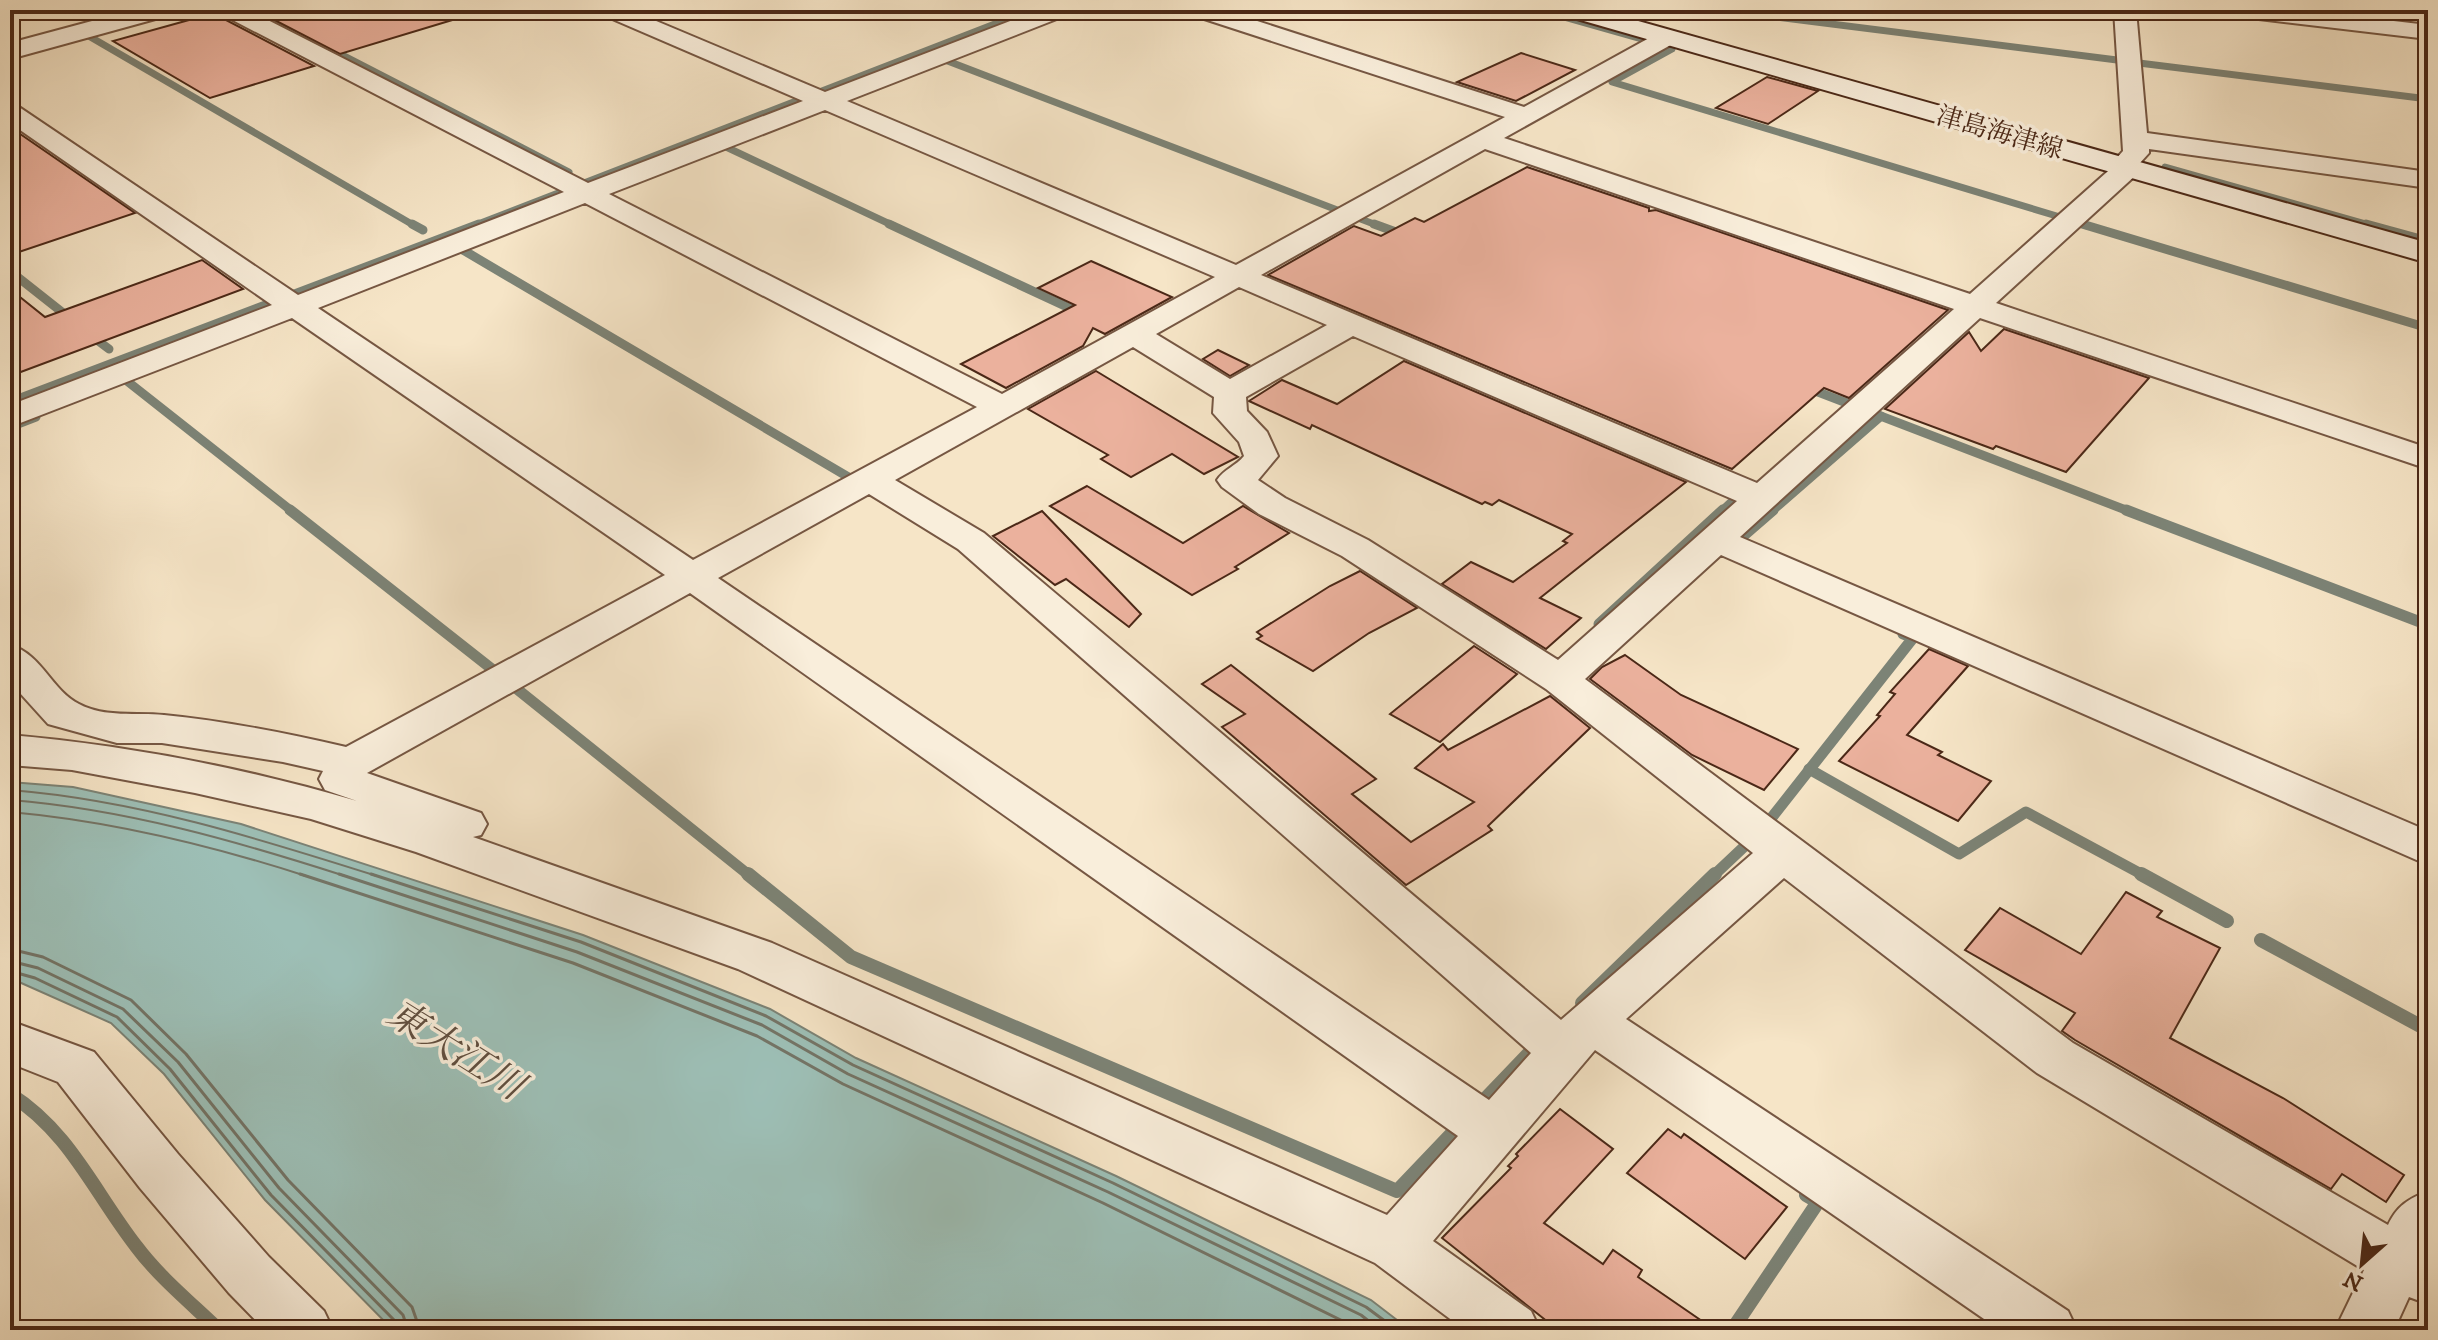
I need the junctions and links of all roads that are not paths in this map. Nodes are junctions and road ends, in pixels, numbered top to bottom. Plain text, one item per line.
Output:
1 (161, 10) edge
2 (231, 10) edge
3 (611, 10) edge
4 (999, 10) edge
5 (1059, 10) edge
6 (1200, 10) edge
7 (1572, 10) edge
8 (2125, 10) edge
9 (2242, 10) edge
10 (1025, 15) edge
11 (2428, 32) edge
12 (1668, 37) junction
13 (10, 51) edge
14 (814, 96) junction
15 (10, 112) edge
16 (1527, 116) junction
17 (2135, 139) junction
18 (1484, 140) junction
19 (2124, 167) junction
20 (2428, 180) edge
21 (575, 187) junction
22 (2428, 253) edge
23 (1239, 276) junction
24 (284, 298) junction
25 (1975, 306) junction
26 (1351, 324) junction
27 (1134, 334) junction
28 (10, 390) edge
29 (1230, 393) junction
30 (1002, 407) junction
31 (10, 417) edge
32 (2428, 459) edge
33 (870, 480) junction
34 (1761, 498) junction
35 (1716, 540) junction
36 (692, 577) junction
37 (10, 658) edge
38 (1560, 680) junction
39 (10, 750) edge
40 (101, 761) junction
41 (345, 771) junction
42 (2428, 849) edge
43 (1783, 853) junction
44 (755, 956) junction
45 (1577, 1036) junction
46 (10, 1041) edge
47 (1494, 1132) junction
48 (1395, 1245) junction
49 (2419, 1251) edge
50 (304, 1330) edge
51 (1511, 1330) edge
52 (2048, 1330) edge
53 (2364, 1330) edge

1 - 13 main road
2 - 21 street
3 - 14 street
4 - 14 street
5 - 10 street
6 - 16 street
7 - 12 main road, 津島海津線
8 - 17 street
9 - 11 street
10 - 14 street
12 - 16 street
12 - 19 main road, 津島海津線
14 - 21 street
14 - 23 street
15 - 24 street
16 - 18 street
17 - 19 street
17 - 20 street
18 - 23 street
18 - 25 street
19 - 22 main road, 津島海津線
19 - 25 street
21 - 24 street
21 - 30 street
23 - 26 street
23 - 27 street
24 - 28 street
24 - 31 street
24 - 36 street
25 - 32 street
25 - 34 street
26 - 29 street
26 - 34 street
27 - 29 street
27 - 30 street
29 - 38 street
30 - 33 street
33 - 36 street
33 - 45 street
34 - 35 street
35 - 38 street
35 - 42 street
36 - 41 street
36 - 47 street
37 - 41 street
38 - 43 street
39 - 40 street
40 - 41 street
40 - 44 street
41 - 44 street
43 - 45 street
43 - 49 street
44 - 48 street
45 - 47 street
45 - 52 street
46 - 50 street
47 - 48 street
48 - 51 street
49 - 53 street

